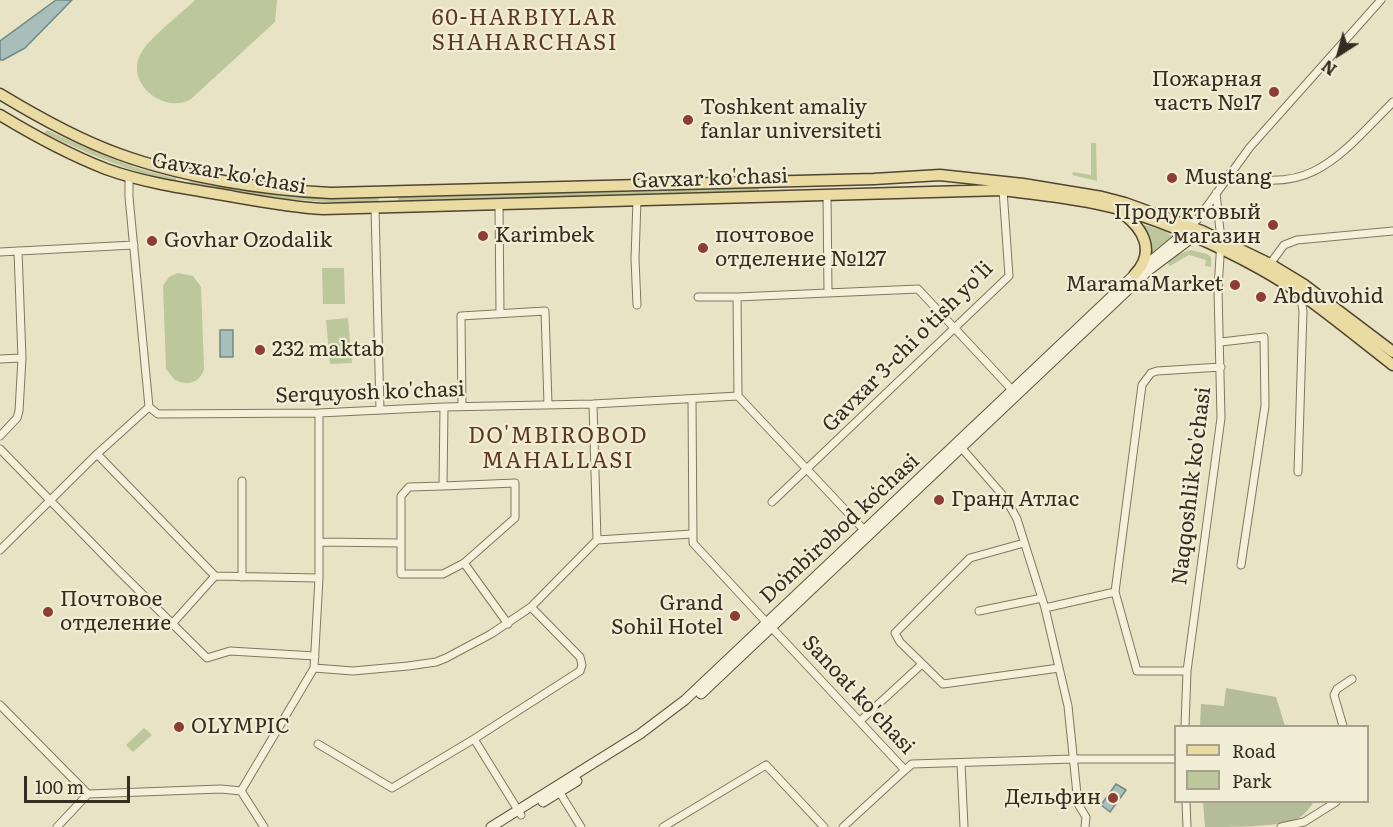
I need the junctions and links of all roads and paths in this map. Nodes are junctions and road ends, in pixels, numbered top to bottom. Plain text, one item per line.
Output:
1 (1381, 0) edge
2 (0, 94) edge
3 (1393, 102) edge
4 (0, 115) edge
5 (42, 119) junction
6 (34, 134) junction
7 (182, 173) junction
8 (1230, 174) junction
9 (129, 176) junction
10 (765, 182) junction
11 (181, 188) junction
12 (1003, 190) junction
13 (391, 192) junction
14 (1216, 193) junction
15 (827, 194) junction
16 (766, 198) junction
17 (637, 200) junction
18 (499, 204) junction
19 (392, 207) junction
20 (1112, 207) junction
21 (375, 208) junction
22 (1191, 229) junction
23 (1393, 231) edge
24 (1220, 244) junction
25 (134, 245) junction
26 (18, 251) junction
27 (0, 252) edge
28 (1270, 264) junction
29 (1135, 274) junction
30 (828, 293) junction
31 (1300, 294) junction
32 (698, 297) dead end
33 (737, 297) junction
34 (637, 305) dead end
35 (500, 313) junction
36 (954, 328) junction
37 (1221, 342) junction
38 (1393, 352) edge
39 (22, 358) junction
40 (0, 359) edge
41 (1393, 365) edge
42 (1221, 367) junction
43 (1015, 393) junction
44 (738, 396) junction
45 (692, 400) junction
46 (548, 404) junction
47 (593, 404) junction
48 (462, 406) junction
49 (149, 407) junction
50 (444, 407) junction
51 (380, 410) junction
52 (319, 413) junction
53 (0, 436) edge
54 (959, 445) junction
55 (0, 449) edge
56 (97, 454) junction
57 (805, 470) junction
58 (1298, 472) dead end
59 (242, 481) dead end
60 (443, 486) junction
61 (50, 500) junction
62 (772, 502) dead end
63 (867, 532) junction
64 (692, 534) junction
65 (597, 540) junction
66 (320, 542) junction
67 (400, 543) junction
68 (1024, 543) junction
69 (0, 549) edge
70 (464, 563) junction
71 (1241, 565) dead end
72 (215, 576) junction
73 (242, 577) junction
74 (319, 578) junction
75 (1115, 592) junction
76 (1042, 598) junction
77 (531, 607) junction
78 (1044, 608) junction
79 (979, 612) dead end
80 (172, 624) junction
81 (507, 624) junction
82 (769, 625) junction
83 (315, 656) junction
84 (922, 664) junction
85 (314, 668) junction
86 (1059, 668) junction
87 (1187, 671) junction
88 (1352, 679) dead end
89 (0, 705) edge
90 (860, 721) junction
91 (1185, 725) edge
92 (1343, 725) edge
93 (474, 739) junction
94 (318, 744) dead end
95 (1174, 759) edge
96 (1073, 762) junction
97 (961, 763) junction
98 (905, 770) junction
99 (558, 789) junction
100 (241, 791) junction
101 (88, 794) junction
102 (1186, 803) edge
103 (1327, 804) edge
104 (520, 813) junction
105 (57, 827) edge
106 (264, 827) edge
107 (491, 827) edge
108 (503, 827) edge
109 (581, 827) edge
110 (663, 827) edge
111 (824, 827) edge
112 (843, 827) edge
113 (964, 827) edge
114 (1085, 827) edge
115 (1188, 827) edge
116 (1281, 827) edge

1 - 8 street
2 - 5 main road, Gavxar ko'chasi
3 - 8 street
4 - 6 main road, Gavxar ko'chasi
5 - 6 main road
5 - 7 main road, Gavxar ko'chasi
6 - 9 main road, Gavxar ko'chasi
7 - 11 main road
7 - 13 main road, Gavxar ko'chasi
8 - 14 street
9 - 11 main road, Gavxar ko'chasi
9 - 25 street
10 - 13 main road, Gavxar ko'chasi
10 - 16 main road
10 - 22 main road, Gavxar ko'chasi
11 - 21 main road, Gavxar ko'chasi
12 - 15 main road, Gavxar ko'chasi
12 - 20 main road, Gavxar ko'chasi
12 - 36 street, Gavxar 3-chi o'tish yo'li
13 - 19 main road
14 - 22 street
14 - 24 street, Naqqoshlik ko'chasi
15 - 16 main road, Gavxar ko'chasi
15 - 30 street
16 - 17 main road, Gavxar ko'chasi
17 - 18 main road, Gavxar ko'chasi
17 - 34 street
18 - 19 main road, Gavxar ko'chasi
18 - 35 street
19 - 21 main road, Gavxar ko'chasi
20 - 22 main road, Gavxar ko'chasi
20 - 29 main road
21 - 51 street
22 - 24 main road, Gavxar ko'chasi
22 - 29 main road, Doʻmbirobod koʻchasi
22 - 43 main road, Doʻmbirobod koʻchasi
23 - 28 street
24 - 28 main road, Gavxar ko'chasi
24 - 31 main road, Gavxar ko'chasi
24 - 37 street, Naqqoshlik ko'chasi
25 - 26 street
25 - 49 street
26 - 27 street
26 - 39 street
28 - 38 main road, Gavxar ko'chasi
29 - 43 main road, Doʻmbirobod koʻchasi
30 - 33 street
30 - 36 street
31 - 41 main road, Gavxar ko'chasi
31 - 58 street
32 - 33 street
33 - 44 street
35 - 46 street
35 - 48 street
36 - 43 street
36 - 57 street, Gavxar 3-chi o'tish yo'li
37 - 42 street, Naqqoshlik ko'chasi
37 - 71 street
39 - 40 street
39 - 53 street
42 - 75 street
42 - 87 street, Naqqoshlik ko'chasi
43 - 54 main road, Doʻmbirobod koʻchasi
44 - 45 street, Serquyosh ko'chasi
44 - 57 street
45 - 47 street, Serquyosh ko'chasi
45 - 64 street
46 - 47 street, Serquyosh ko'chasi
46 - 48 street, Serquyosh ko'chasi
47 - 65 street
48 - 50 street, Serquyosh ko'chasi
49 - 52 street, Serquyosh ko'chasi
49 - 56 street
50 - 51 street, Serquyosh ko'chasi
50 - 60 street
51 - 52 street, Serquyosh ko'chasi
52 - 66 street
54 - 63 main road, Doʻmbirobod koʻchasi
54 - 68 street
55 - 61 street
56 - 61 street
56 - 72 street
57 - 62 street, Gavxar 3-chi o'tish yo'li
57 - 63 street
59 - 73 street
60 - 67 street
60 - 70 street
61 - 69 street
61 - 80 street
63 - 82 main road, Doʻmbirobod koʻchasi
64 - 65 street
64 - 82 street, Sanoat ko'chasi
65 - 77 street
66 - 67 street
66 - 74 street
67 - 70 street
68 - 76 street
68 - 84 street
70 - 81 street
72 - 73 street
72 - 80 street
73 - 74 street
74 - 83 street
75 - 78 street
75 - 87 street
76 - 78 street
76 - 79 street
77 - 81 street
77 - 93 street
78 - 86 street
80 - 83 street
81 - 85 street
82 - 90 street, Sanoat ko'chasi
82 - 99 main road, Doʻmbirobod koʻchasi
83 - 85 street
84 - 86 street
84 - 90 street
85 - 100 street
86 - 96 street
87 - 91 street, Naqqoshlik ko'chasi
88 - 92 street
89 - 101 street
90 - 98 street, Sanoat ko'chasi
93 - 94 street
93 - 104 street
95 - 96 street, Sanoat ko'chasi
96 - 97 street, Sanoat ko'chasi
96 - 114 street
97 - 98 street, Sanoat ko'chasi
97 - 113 street
98 - 112 street
99 - 104 main road, Doʻmbirobod koʻchasi
99 - 109 street
100 - 101 street
100 - 106 street
101 - 105 street
102 - 115 street
103 - 116 street
104 - 107 main road, Doʻmbirobod koʻchasi
104 - 108 main road, Doʻmbirobod koʻchasi
110 - 111 street

